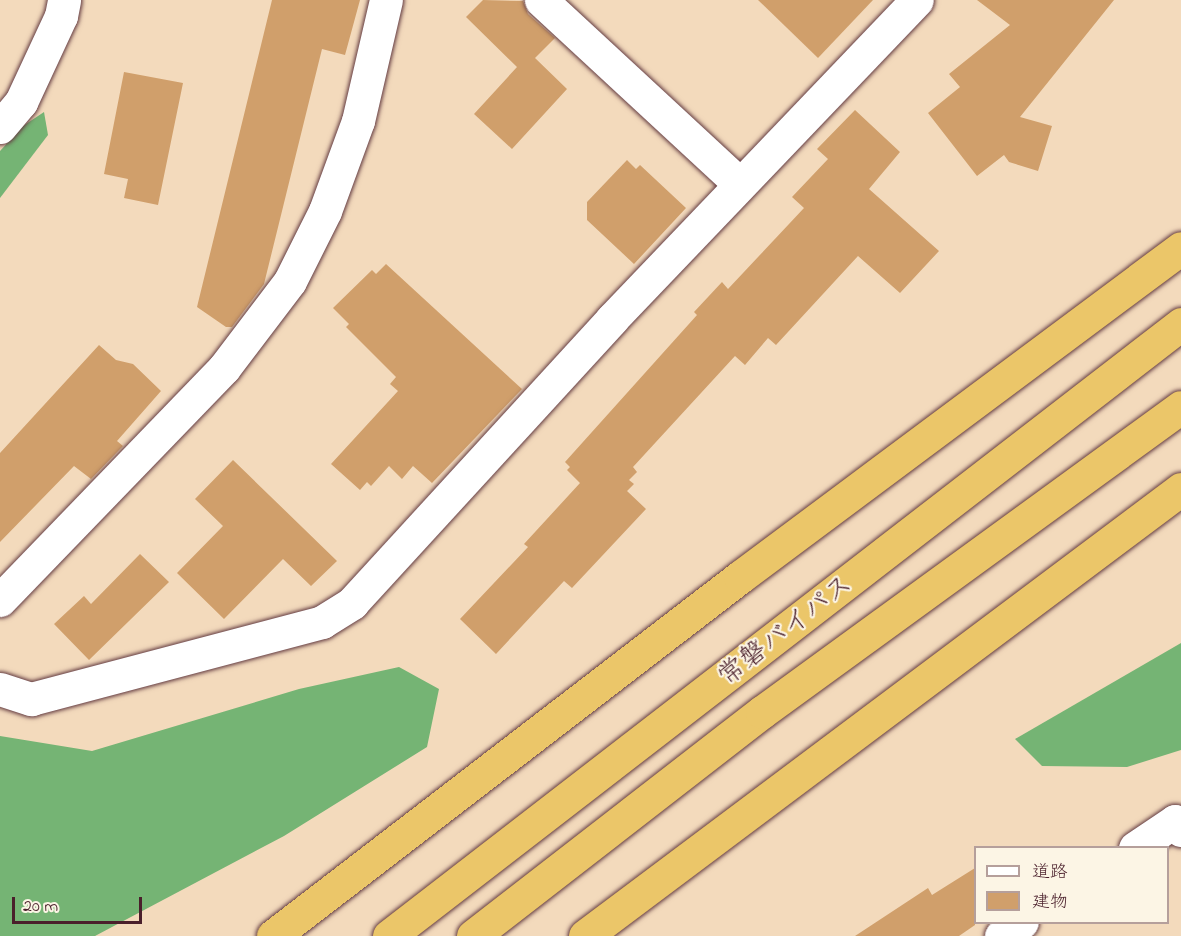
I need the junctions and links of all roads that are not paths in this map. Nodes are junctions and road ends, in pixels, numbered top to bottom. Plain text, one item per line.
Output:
1 (64, 0) edge
2 (386, 0) edge
3 (541, 0) edge
4 (917, 0) edge
5 (0, 127) edge
6 (740, 184) junction
7 (1181, 248) edge
8 (1181, 324) edge
9 (1181, 407) edge
10 (1181, 489) edge
11 (0, 600) edge
12 (0, 689) edge
13 (1179, 823) edge
14 (1139, 846) edge
15 (1019, 924) edge
16 (273, 936) edge
17 (389, 936) edge
18 (473, 936) edge
19 (585, 936) edge
20 (1001, 936) edge

1 - 5 street
2 - 11 street
3 - 6 street
4 - 6 street
6 - 12 street
7 - 16 highway
8 - 17 highway, 常磐バイパス
9 - 18 highway, 常磐バイパス
10 - 19 highway
13 - 14 street
15 - 20 street

